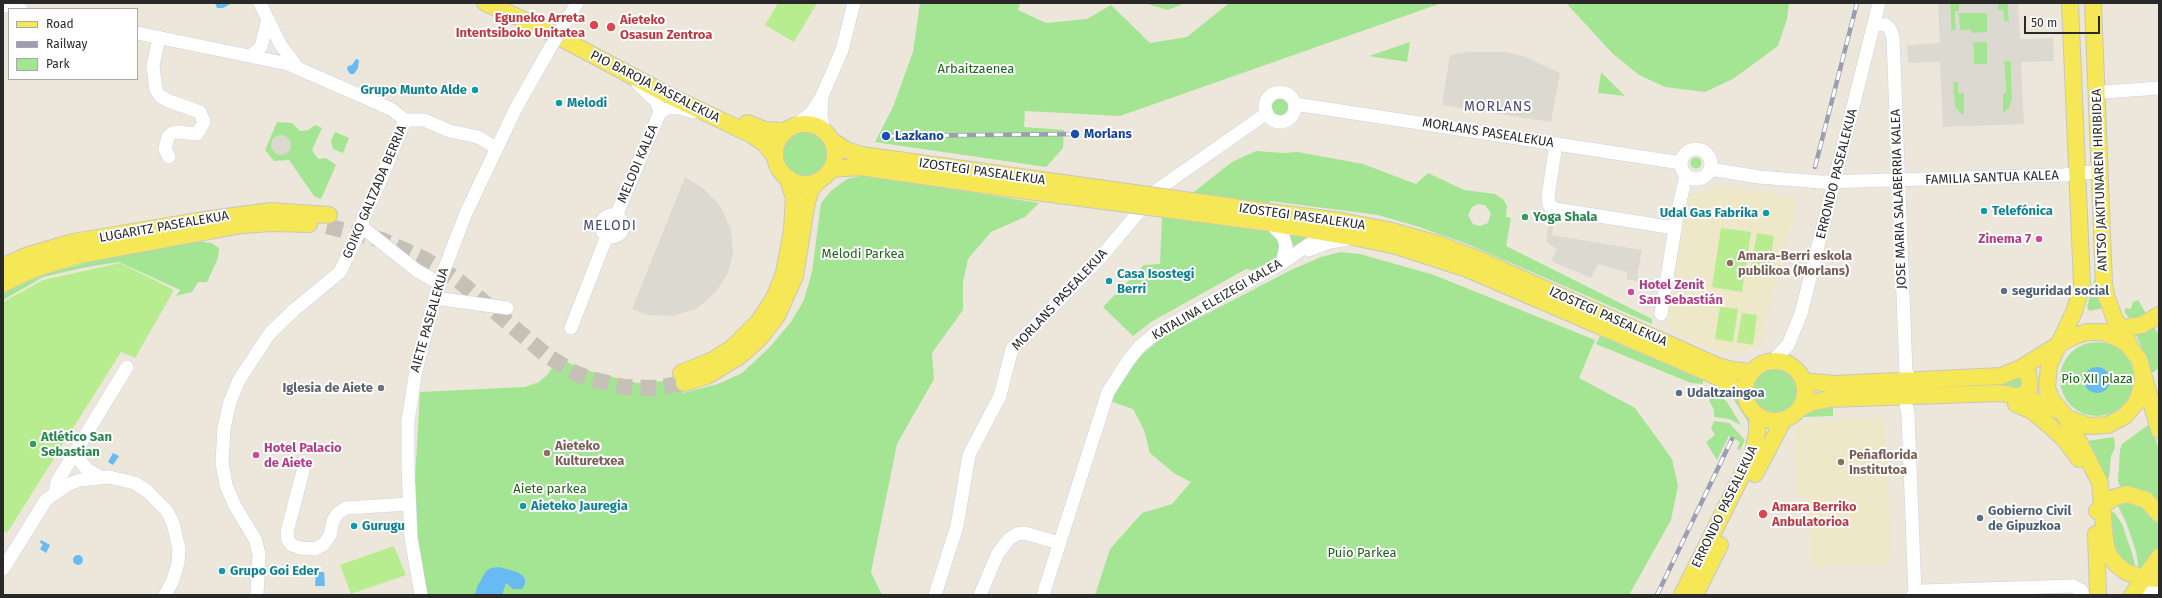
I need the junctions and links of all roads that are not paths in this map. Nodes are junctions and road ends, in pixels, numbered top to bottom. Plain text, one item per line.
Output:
1 (260, 3) edge
2 (485, 3) edge
3 (505, 3) edge
4 (576, 3) edge
5 (854, 3) edge
6 (1879, 3) edge
7 (2070, 3) edge
8 (2093, 3) edge
9 (268, 19) junction
10 (1874, 24) junction
11 (138, 33) edge
12 (159, 37) junction
13 (250, 56) junction
14 (297, 67) junction
15 (624, 72) junction
16 (2159, 88) edge
17 (2097, 95) junction
18 (822, 96) junction
19 (1295, 104) junction
20 (660, 112) junction
21 (1267, 113) junction
22 (405, 120) junction
23 (727, 123) junction
24 (791, 127) junction
25 (828, 135) junction
26 (1556, 144) junction
27 (496, 148) junction
28 (169, 157) dead end
29 (775, 158) junction
30 (1681, 163) junction
31 (2100, 168) junction
32 (831, 169) junction
33 (1710, 169) junction
34 (2077, 174) junction
35 (1686, 176) junction
36 (787, 177) junction
37 (999, 180) junction
38 (818, 181) junction
39 (1899, 181) junction
40 (1834, 182) junction
41 (1270, 217) junction
42 (362, 227) junction
43 (1675, 228) junction
44 (1388, 230) junction
45 (1326, 232) junction
46 (1358, 238) junction
47 (1282, 263) junction
48 (3, 266) edge
49 (439, 282) junction
50 (3, 284) edge
51 (435, 298) junction
52 (507, 308) dead end
53 (1661, 314) dead end
54 (2159, 315) edge
55 (570, 328) dead end
56 (2120, 329) junction
57 (2092, 332) junction
58 (2061, 343) junction
59 (2133, 350) junction
60 (1773, 361) junction
61 (126, 367) dead end
62 (2019, 369) junction
63 (2142, 370) junction
64 (1751, 372) junction
65 (1803, 381) junction
66 (1916, 381) junction
67 (2154, 388) edge
68 (1744, 394) junction
69 (1955, 394) junction
70 (1905, 396) junction
71 (2018, 396) junction
72 (1801, 408) junction
73 (2132, 410) junction
74 (2064, 415) junction
75 (1757, 416) junction
76 (1783, 421) junction
77 (2159, 430) edge
78 (78, 448) junction
79 (2086, 455) junction
80 (303, 472) dead end
81 (100, 477) junction
82 (2090, 481) junction
83 (54, 493) junction
84 (409, 504) junction
85 (2099, 509) junction
86 (2159, 514) edge
87 (1059, 543) junction
88 (2156, 560) edge
89 (3, 569) edge
90 (2143, 578) junction
91 (2159, 579) edge
92 (2159, 585) edge
93 (1698, 592) edge
94 (2082, 592) edge
95 (164, 595) edge
96 (257, 595) edge
97 (421, 595) edge
98 (935, 595) edge
99 (980, 595) edge
100 (1043, 595) edge
101 (1682, 595) edge
102 (1914, 595) edge
103 (2098, 595) edge
104 (2132, 595) edge
105 (2146, 595) edge

1 - 9 street
2 - 15 main road, PIO BAROJA PASEALEKUA
3 - 24 main road, PIO BAROJA PASEALEKUA
4 - 27 street, AIETE PASEALEKUA, bridge
5 - 18 street
6 - 10 street, ERRONDO PASEALEKUA
7 - 34 main road, ANTSO JAKITUNAREN HIRIBIDEA
8 - 17 main road, ANTSO JAKITUNAREN HIRIBIDEA
9 - 13 street
9 - 14 street
10 - 39 street, JOSE MARIA SALABERRIA KALEA
10 - 40 street, ERRONDO PASEALEKUA
11 - 12 street
12 - 13 street
12 - 28 street
13 - 14 street
14 - 22 street
15 - 20 street
15 - 23 main road, PIO BAROJA PASEALEKUA
16 - 17 street
17 - 31 main road, ANTSO JAKITUNAREN HIRIBIDEA
18 - 24 street
18 - 25 street
19 - 21 street
19 - 21 street
19 - 26 street, MORLANS PASEALEKUA
20 - 23 street
20 - 55 street, MELODI KALEA
21 - 98 street, MORLANS PASEALEKUA
22 - 27 street
22 - 42 street, GOIKO GALTZADA BERRIA
23 - 29 main road, PIO BAROJA PASEALEKUA
24 - 25 main road
24 - 29 main road
25 - 32 main road
25 - 37 main road, IZOSTEGI PASEALEKUA
26 - 30 street, MORLANS PASEALEKUA
26 - 43 street
27 - 49 street, AIETE PASEALEKUA
29 - 36 main road
30 - 33 street
30 - 35 street
31 - 34 street, FAMILIA SANTUA KALEA
31 - 56 main road, ANTSO JAKITUNAREN HIRIBIDEA
32 - 37 main road, IZOSTEGI PASEALEKUA
32 - 38 main road
33 - 35 street
33 - 40 street
34 - 39 street, FAMILIA SANTUA KALEA
34 - 58 main road, ANTSO JAKITUNAREN HIRIBIDEA
35 - 43 street
36 - 38 main road
36 - 38 main road
37 - 41 main road, IZOSTEGI PASEALEKUA, bridge
39 - 40 street, FAMILIA SANTUA KALEA
39 - 66 street, JOSE MARIA SALABERRIA KALEA
40 - 60 street, ERRONDO PASEALEKUA
41 - 44 main road, IZOSTEGI PASEALEKUA
41 - 45 main road, IZOSTEGI PASEALEKUA
41 - 47 street
42 - 49 street
42 - 96 street, GOIKO GALTZADA BERRIA
43 - 53 street
44 - 45 street, KATALINA ELEIZEGI KALEA
44 - 64 main road, IZOSTEGI PASEALEKUA
45 - 46 main road, IZOSTEGI PASEALEKUA
45 - 47 street, KATALINA ELEIZEGI KALEA
46 - 47 street
46 - 68 main road, IZOSTEGI PASEALEKUA
47 - 87 street, KATALINA ELEIZEGI KALEA
48 - 50 main road, LUGARITZ PASEALEKUA
49 - 51 street, AIETE PASEALEKUA
51 - 52 street
51 - 84 street, AIETE PASEALEKUA
54 - 56 main road
56 - 57 main road
56 - 59 main road, ANTSO JAKITUNAREN HIRIBIDEA
57 - 58 main road
57 - 59 main road
58 - 62 main road
58 - 74 main road
59 - 63 main road
60 - 64 main road
60 - 65 main road
61 - 78 street
62 - 66 main road
62 - 71 main road
63 - 67 main road
63 - 73 main road
64 - 68 main road
65 - 66 main road
65 - 72 main road
67 - 73 main road
67 - 77 main road
68 - 75 main road
69 - 70 main road
69 - 71 main road
69 - 82 main road
70 - 72 main road
70 - 102 street
71 - 74 main road
72 - 76 main road
73 - 74 main road
74 - 79 main road
75 - 76 main road
75 - 101 main road, ERRONDO PASEALEKUA
76 - 93 main road, ERRONDO PASEALEKUA
78 - 81 street
78 - 83 street
79 - 82 main road
79 - 85 main road
80 - 84 street
81 - 83 street
81 - 95 street
82 - 85 main road
83 - 89 street
84 - 97 street, AIETE PASEALEKUA
85 - 86 main road
85 - 90 main road
85 - 103 main road
87 - 99 street
87 - 100 street, KATALINA ELEIZEGI KALEA
88 - 90 main road
90 - 91 main road
90 - 104 main road
92 - 105 street
94 - 102 street

